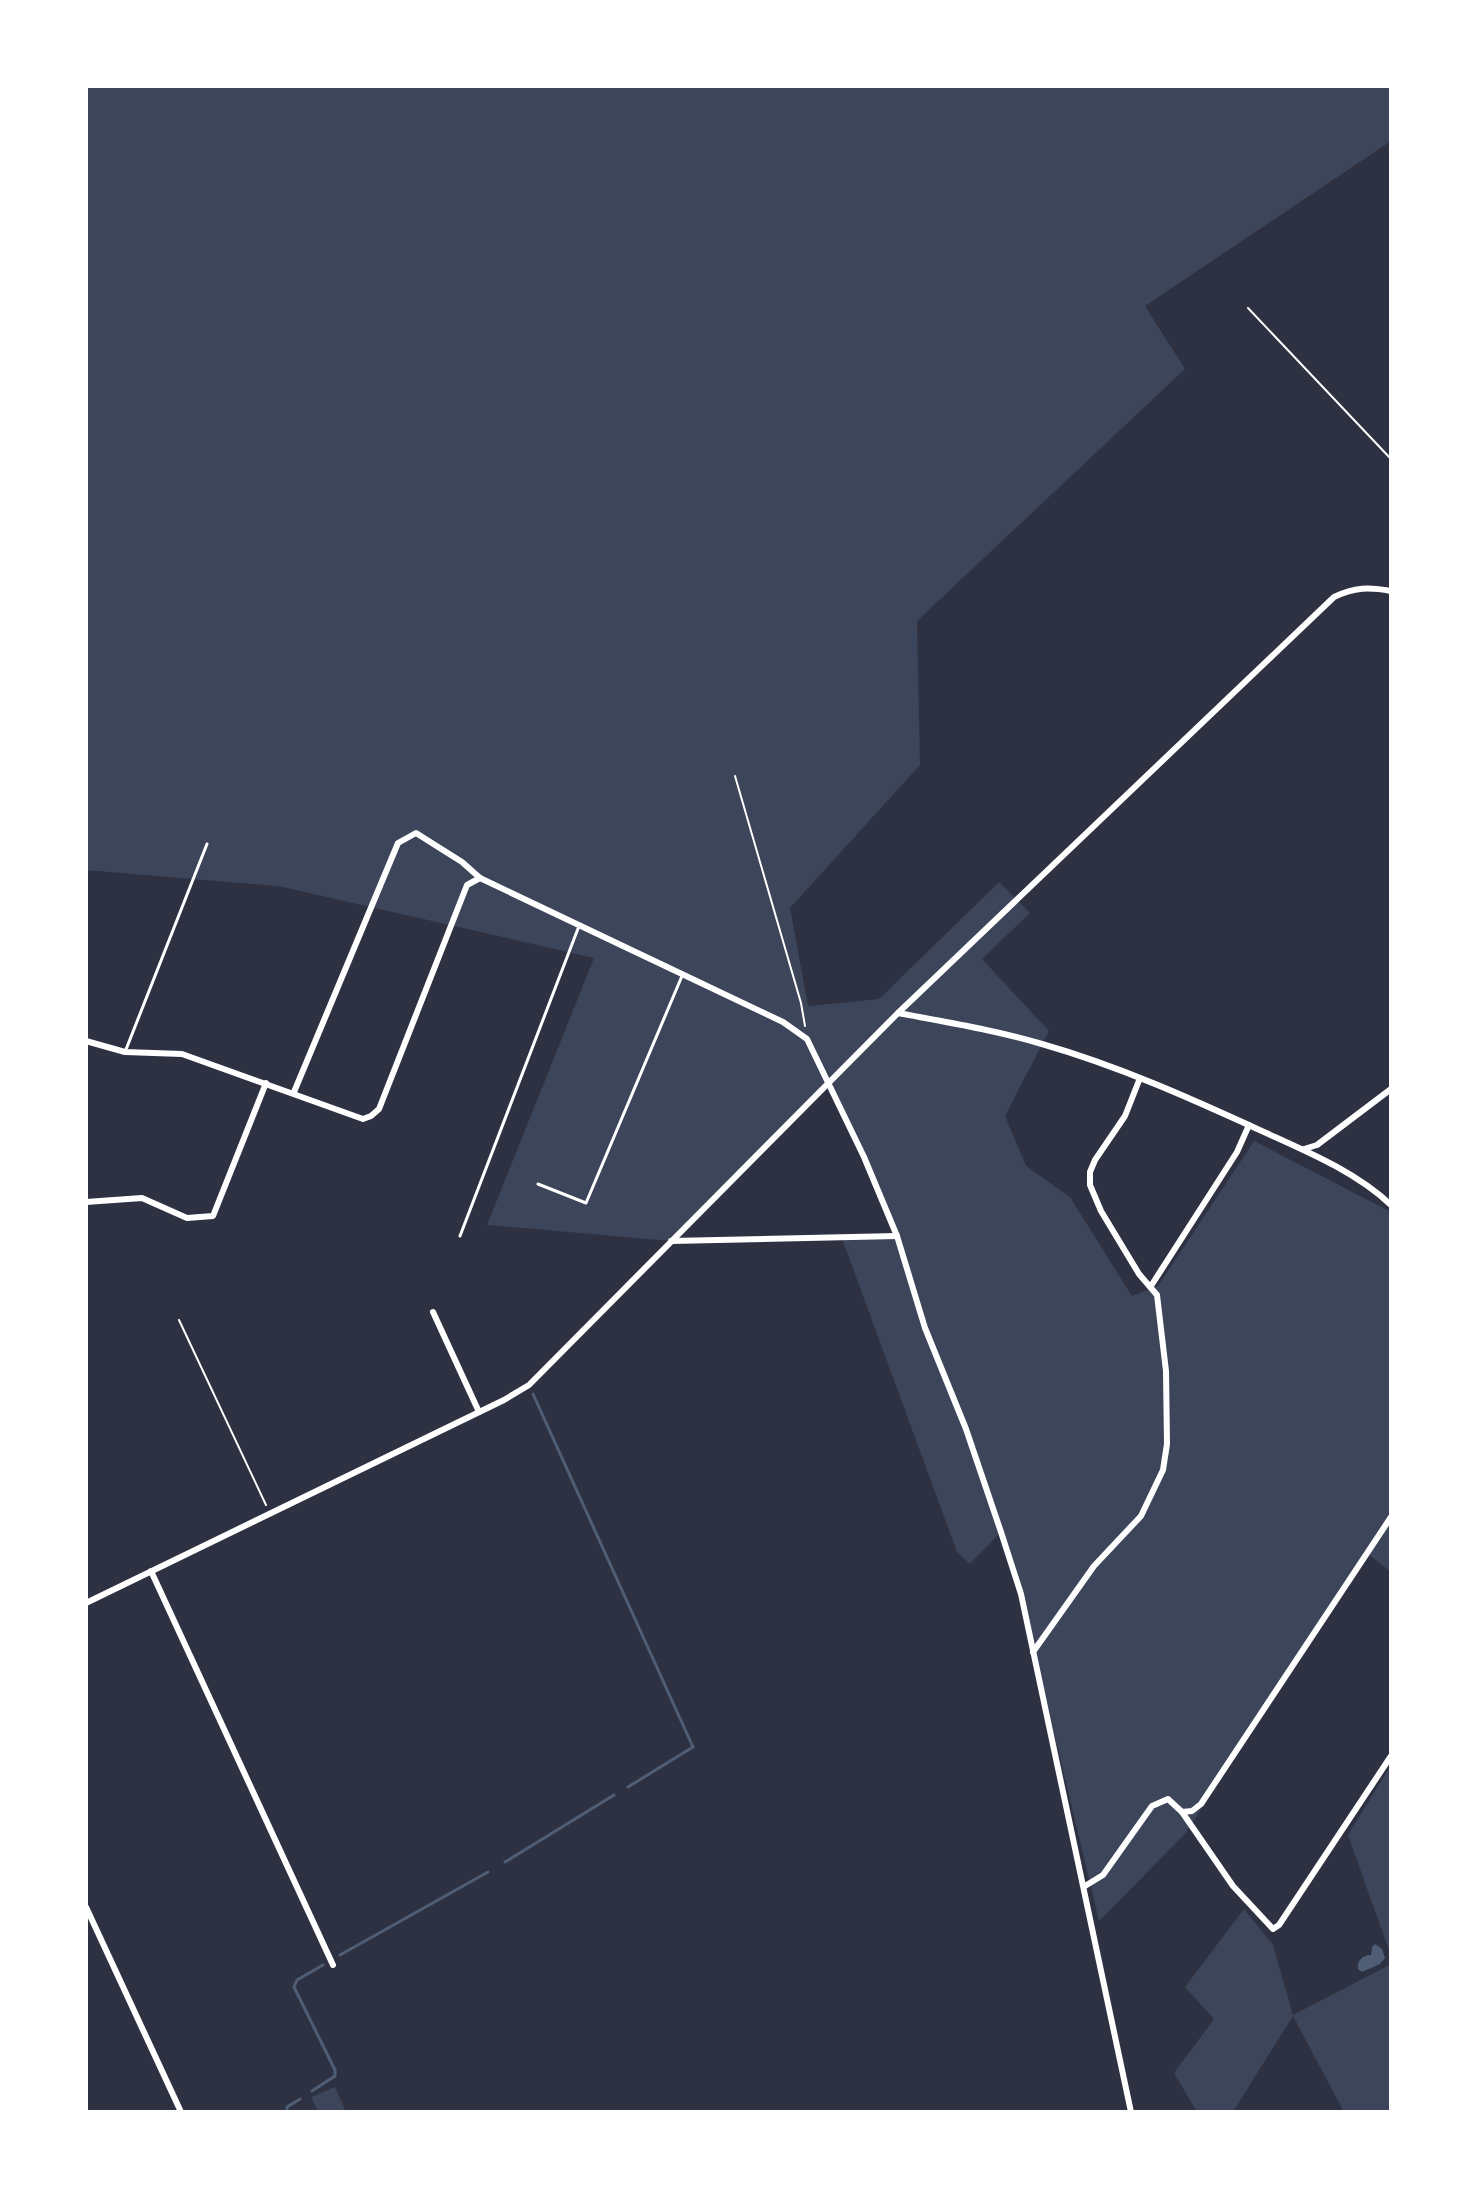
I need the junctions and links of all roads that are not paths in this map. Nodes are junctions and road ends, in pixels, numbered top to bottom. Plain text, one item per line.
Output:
1 (1391, 591) edge
2 (207, 844) dead end
3 (480, 878) junction
4 (579, 925) junction
5 (682, 976) junction
6 (898, 1013) junction
7 (86, 1041) edge
8 (125, 1052) junction
9 (1140, 1078) junction
10 (829, 1081) junction
11 (266, 1083) junction
12 (1391, 1089) edge
13 (294, 1092) junction
14 (1249, 1125) junction
15 (1300, 1149) junction
16 (538, 1184) dead end
17 (86, 1202) edge
18 (1391, 1205) edge
19 (460, 1236) dead end
20 (897, 1236) junction
21 (671, 1241) junction
22 (1151, 1286) junction
23 (433, 1312) dead end
24 (479, 1412) junction
25 (1391, 1517) edge
26 (151, 1571) junction
27 (86, 1603) edge
28 (1033, 1652) junction
29 (1391, 1756) edge
30 (1182, 1812) junction
31 (1085, 1886) junction
32 (86, 1907) edge
33 (333, 1965) dead end
34 (181, 2112) edge
35 (1131, 2112) edge

1 - 6 street
2 - 8 lane
3 - 4 street
3 - 13 street
3 - 13 street
4 - 5 street
4 - 19 lane
5 - 10 street
5 - 16 lane
6 - 9 street
6 - 10 street
7 - 8 street
8 - 11 street
9 - 14 street
9 - 22 street
10 - 20 street
10 - 21 street
11 - 13 street
11 - 17 street
12 - 15 street
14 - 15 street
14 - 22 street
15 - 18 street
20 - 21 street
20 - 28 street
21 - 24 street
22 - 28 street
23 - 24 street
24 - 26 street
25 - 30 street
26 - 27 street
26 - 33 street
28 - 31 street
29 - 30 street
30 - 31 street
31 - 35 street
32 - 34 street

